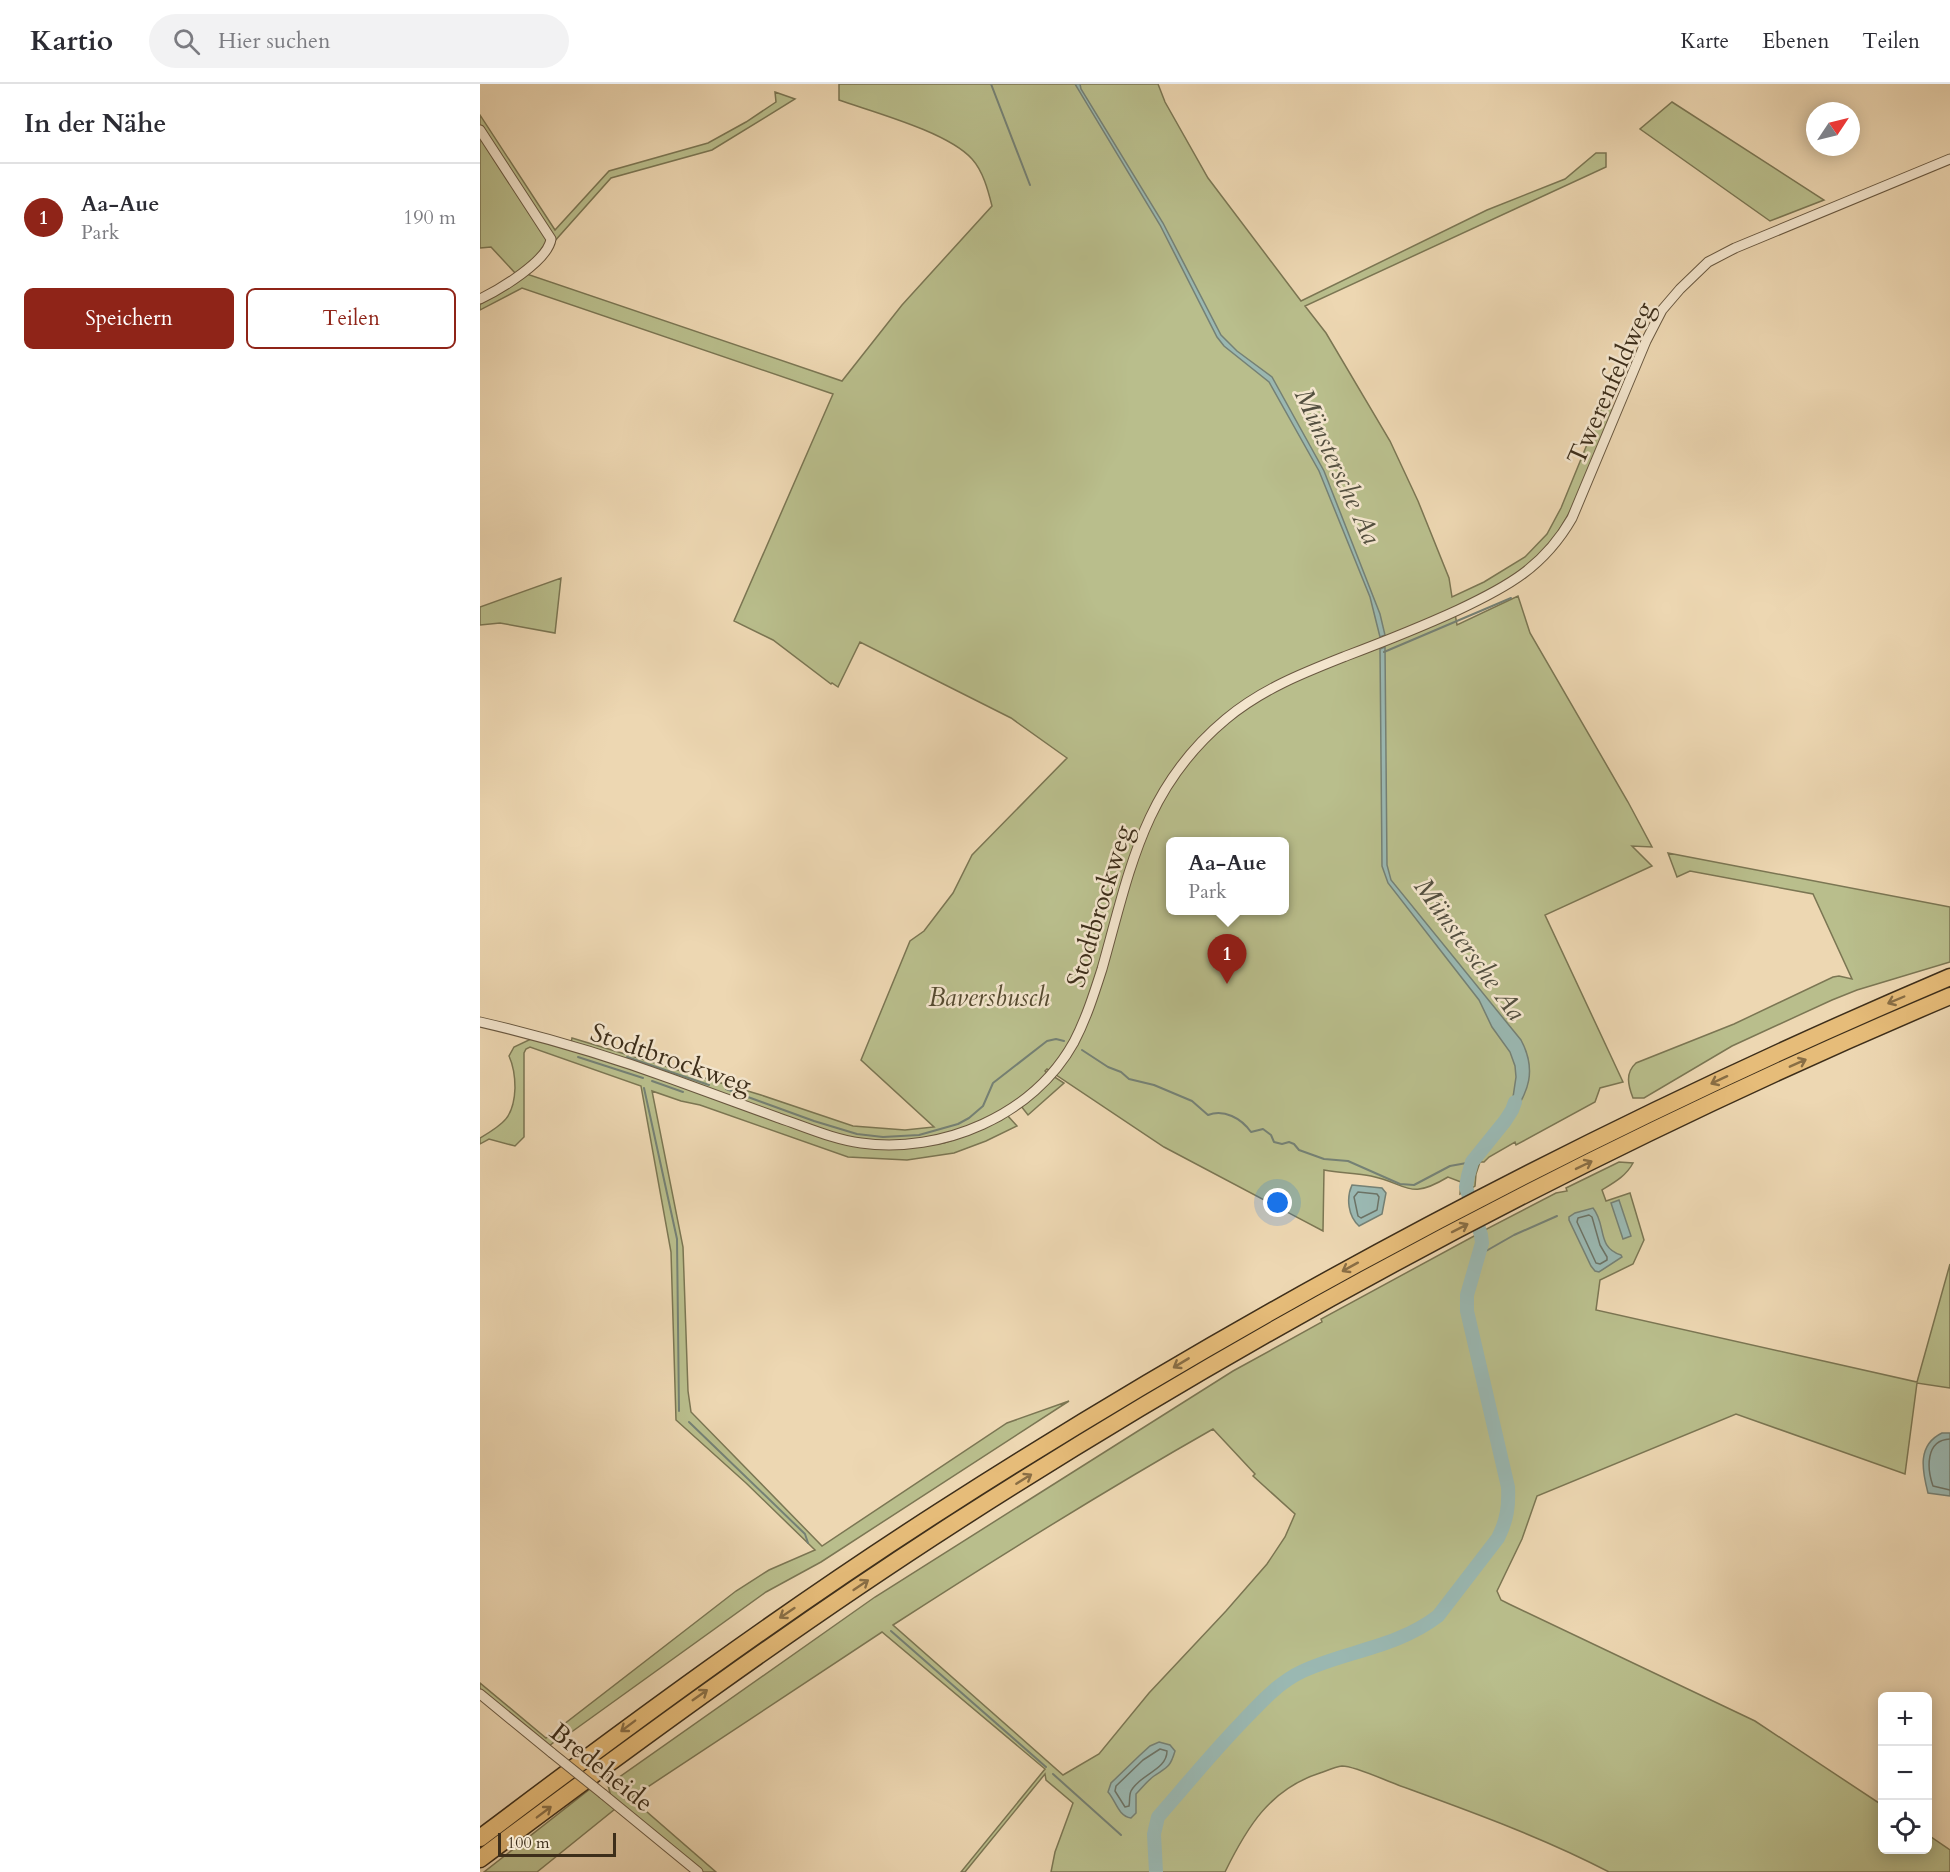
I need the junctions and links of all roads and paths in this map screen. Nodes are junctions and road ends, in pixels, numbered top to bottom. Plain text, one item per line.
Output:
1 (480, 130) edge
2 (1950, 159) edge
3 (480, 299) edge
4 (1373, 646) joint
5 (1950, 976) edge
6 (1950, 996) edge
7 (480, 1022) edge
8 (480, 1694) edge
9 (480, 1838) edge
10 (480, 1859) edge
11 (698, 1872) edge

1 - 3 street
2 - 4 street, Twerenfeldweg
4 - 7 street, Stodtbrockweg
5 -> 9 highway
10 -> 6 highway
8 - 11 street, Bredeheide, bridge

